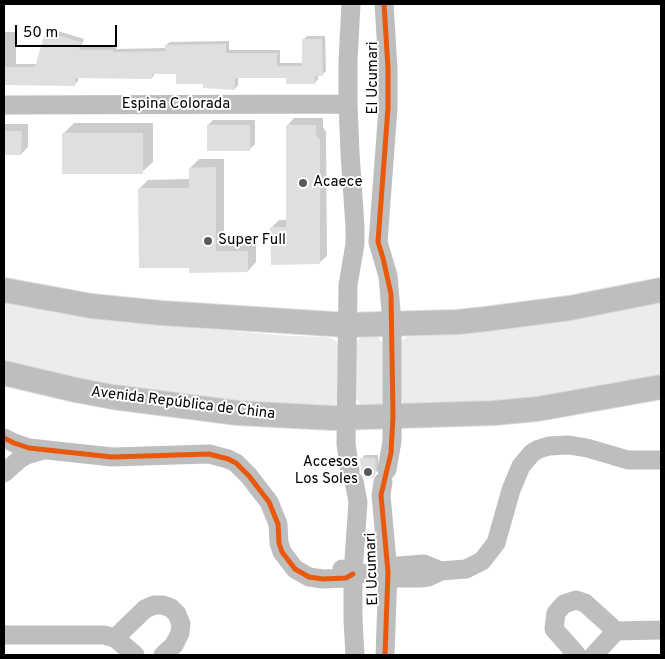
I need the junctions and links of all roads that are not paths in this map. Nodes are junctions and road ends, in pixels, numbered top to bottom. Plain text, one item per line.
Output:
1 (351, 4) edge
2 (384, 4) edge
3 (348, 104) junction
4 (4, 105) edge
5 (378, 242) junction
6 (355, 244) junction
7 (4, 290) edge
8 (661, 290) edge
9 (392, 323) junction
10 (347, 325) junction
11 (4, 373) edge
12 (661, 386) edge
13 (393, 416) junction
14 (347, 417) junction
15 (4, 438) edge
16 (4, 447) edge
17 (43, 450) junction
18 (661, 460) edge
19 (4, 465) edge
20 (4, 473) edge
21 (388, 572) junction
22 (353, 574) junction
23 (661, 630) edge
24 (616, 631) junction
25 (4, 635) edge
26 (116, 638) junction
27 (134, 655) edge
28 (163, 655) edge
29 (355, 655) edge
30 (386, 655) edge
31 (577, 655) edge
32 (594, 655) edge

1 - 3 street, El Ucumari
2 - 5 street, El Ucumari
3 - 4 street, Espina Colorada
3 - 6 street, El Ucumari
5 - 6 street
5 - 9 street, El Ucumari
6 - 10 street, El Ucumari
7 - 10 main road
8 - 9 main road
9 - 10 main road
9 - 13 street, El Ucumari
10 - 14 street, El Ucumari
11 - 14 main road, Avenida República de China
12 - 13 main road, Avenida República de China
13 - 14 main road, Avenida República de China
13 - 21 street, El Ucumari
14 - 22 street, El Ucumari
15 - 17 street
16 - 19 street
17 - 20 street
17 - 22 street
18 - 21 street
21 - 22 street
21 - 30 street, El Ucumari
22 - 29 street, El Ucumari
23 - 24 street
24 - 31 street
24 - 32 street
25 - 26 street
26 - 27 street
26 - 28 street

